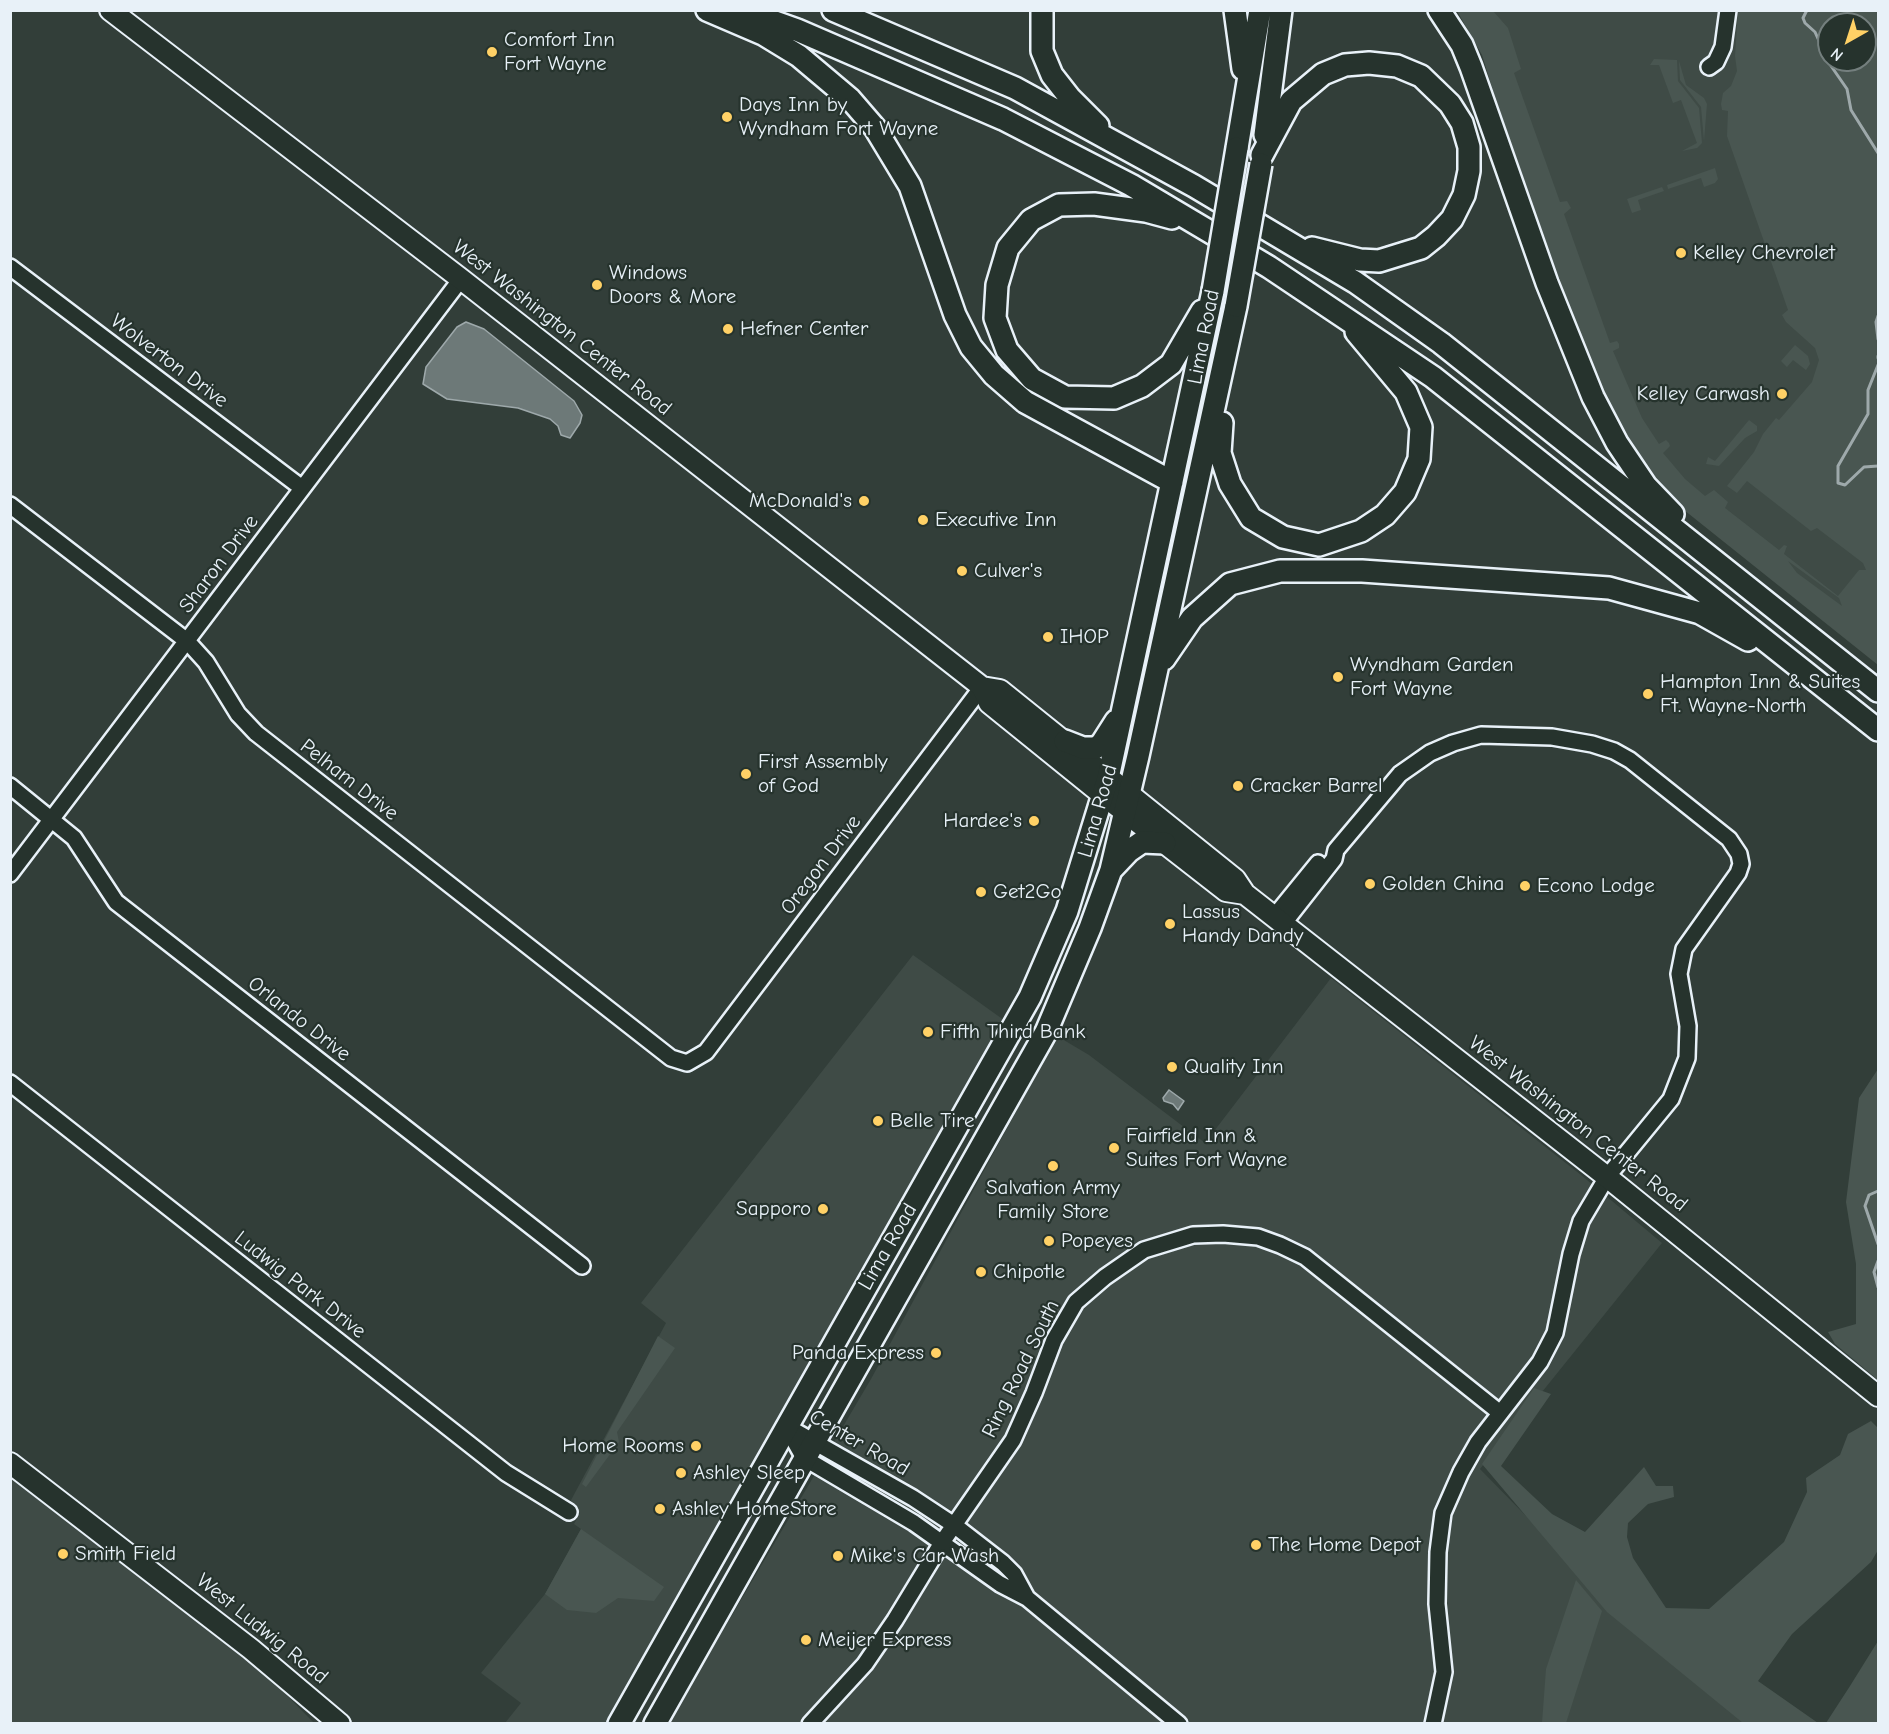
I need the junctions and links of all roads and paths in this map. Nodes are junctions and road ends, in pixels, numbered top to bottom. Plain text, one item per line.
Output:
1 (110, 10) edge
2 (707, 10) edge
3 (741, 10) edge
4 (833, 10) edge
5 (1042, 10) edge
6 (1234, 10) edge
7 (1260, 10) edge
8 (1281, 10) edge
9 (1439, 10) edge
10 (1728, 10) edge
11 (1709, 67) dead end
12 (1241, 119) junction
13 (1129, 150) junction
14 (1261, 160) junction
15 (1202, 226) junction
16 (1285, 240) junction
17 (10, 267) edge
18 (461, 279) junction
19 (1213, 295) junction
20 (1336, 309) junction
21 (1224, 369) junction
22 (1172, 482) junction
23 (302, 488) junction
24 (10, 504) edge
25 (1729, 573) junction
26 (187, 641) junction
27 (1782, 654) junction
28 (1158, 667) junction
29 (982, 687) junction
30 (1878, 692) edge
31 (1126, 702) junction
32 (1878, 730) edge
33 (1065, 741) junction
34 (10, 786) edge
35 (1106, 787) junction
36 (1127, 803) junction
37 (53, 819) junction
38 (1165, 843) junction
39 (1111, 870) junction
40 (10, 874) edge
41 (1245, 894) junction
42 (1278, 921) junction
43 (687, 1063) joint
44 (10, 1083) edge
45 (1607, 1177) junction
46 (582, 1266) dead end
47 (1878, 1396) edge
48 (1500, 1412) junction
49 (786, 1426) junction
50 (809, 1449) junction
51 (10, 1463) edge
52 (569, 1512) dead end
53 (954, 1525) junction
54 (943, 1541) junction
55 (1027, 1598) junction
56 (340, 1724) edge
57 (619, 1724) edge
58 (655, 1724) edge
59 (810, 1724) edge
60 (1179, 1724) edge
61 (1433, 1724) edge

1 - 18 main road, West Washington Center Road
2 - 22 highway
3 - 15 highway
4 - 13 highway
5 - 13 highway
6 - 12 highway
7 - 12 highway, Lima Road
8 - 14 highway, Lima Road
9 - 25 highway
10 - 11 street
12 - 19 highway, Lima Road, bridge
13 - 16 highway
14 - 16 highway
14 - 21 highway, Lima Road, bridge
15 - 19 highway
15 - 20 highway
16 - 25 highway
17 - 23 street, Wolverton Drive
18 - 23 street, Sharon Drive
18 - 29 main road, West Washington Center Road
19 - 22 highway, Lima Road
20 - 21 highway
20 - 27 highway
21 - 28 highway, Lima Road
22 - 31 highway, Lima Road
23 - 26 street, Sharon Drive
24 - 26 street, Pelham Drive
25 - 30 highway
26 - 37 street, Sharon Drive
26 - 43 street, Pelham Drive
27 - 28 highway
27 - 32 highway
28 - 36 highway, Lima Road
29 - 33 main road, West Washington Center Road
29 - 35 main road, West Washington Center Road
29 - 43 street, Oregon Drive
31 - 33 highway
31 - 35 highway, Lima Road
33 - 35 main road, West Washington Center Road
34 - 37 street, Orlando Drive
35 - 36 main road, West Washington Center Road
35 - 49 highway, Lima Road
36 - 38 main road, West Washington Center Road
36 - 39 highway, Lima Road
36 - 41 main road, West Washington Center Road
37 - 40 street, Sharon Drive
37 - 46 street, Orlando Drive
38 - 39 highway
38 - 41 main road, West Washington Center Road
39 - 50 highway, Lima Road
41 - 42 main road, West Washington Center Road
42 - 45 main road, West Washington Center Road
42 - 45 street
44 - 52 street, Ludwig Park Drive
45 - 47 main road, West Washington Center Road
45 - 48 street
48 - 53 street, Ring Road South
48 - 61 street
49 - 50 street, Center Road
49 - 57 highway, Lima Road
50 - 53 street, Center Road
50 - 54 street, Center Road
50 - 58 highway, Lima Road
51 - 56 main road, West Ludwig Road
53 - 54 street, Ring Road South
53 - 55 street, Center Road
54 - 55 street, Center Road
54 - 59 street, Ring Road South
55 - 60 street, Center Road

